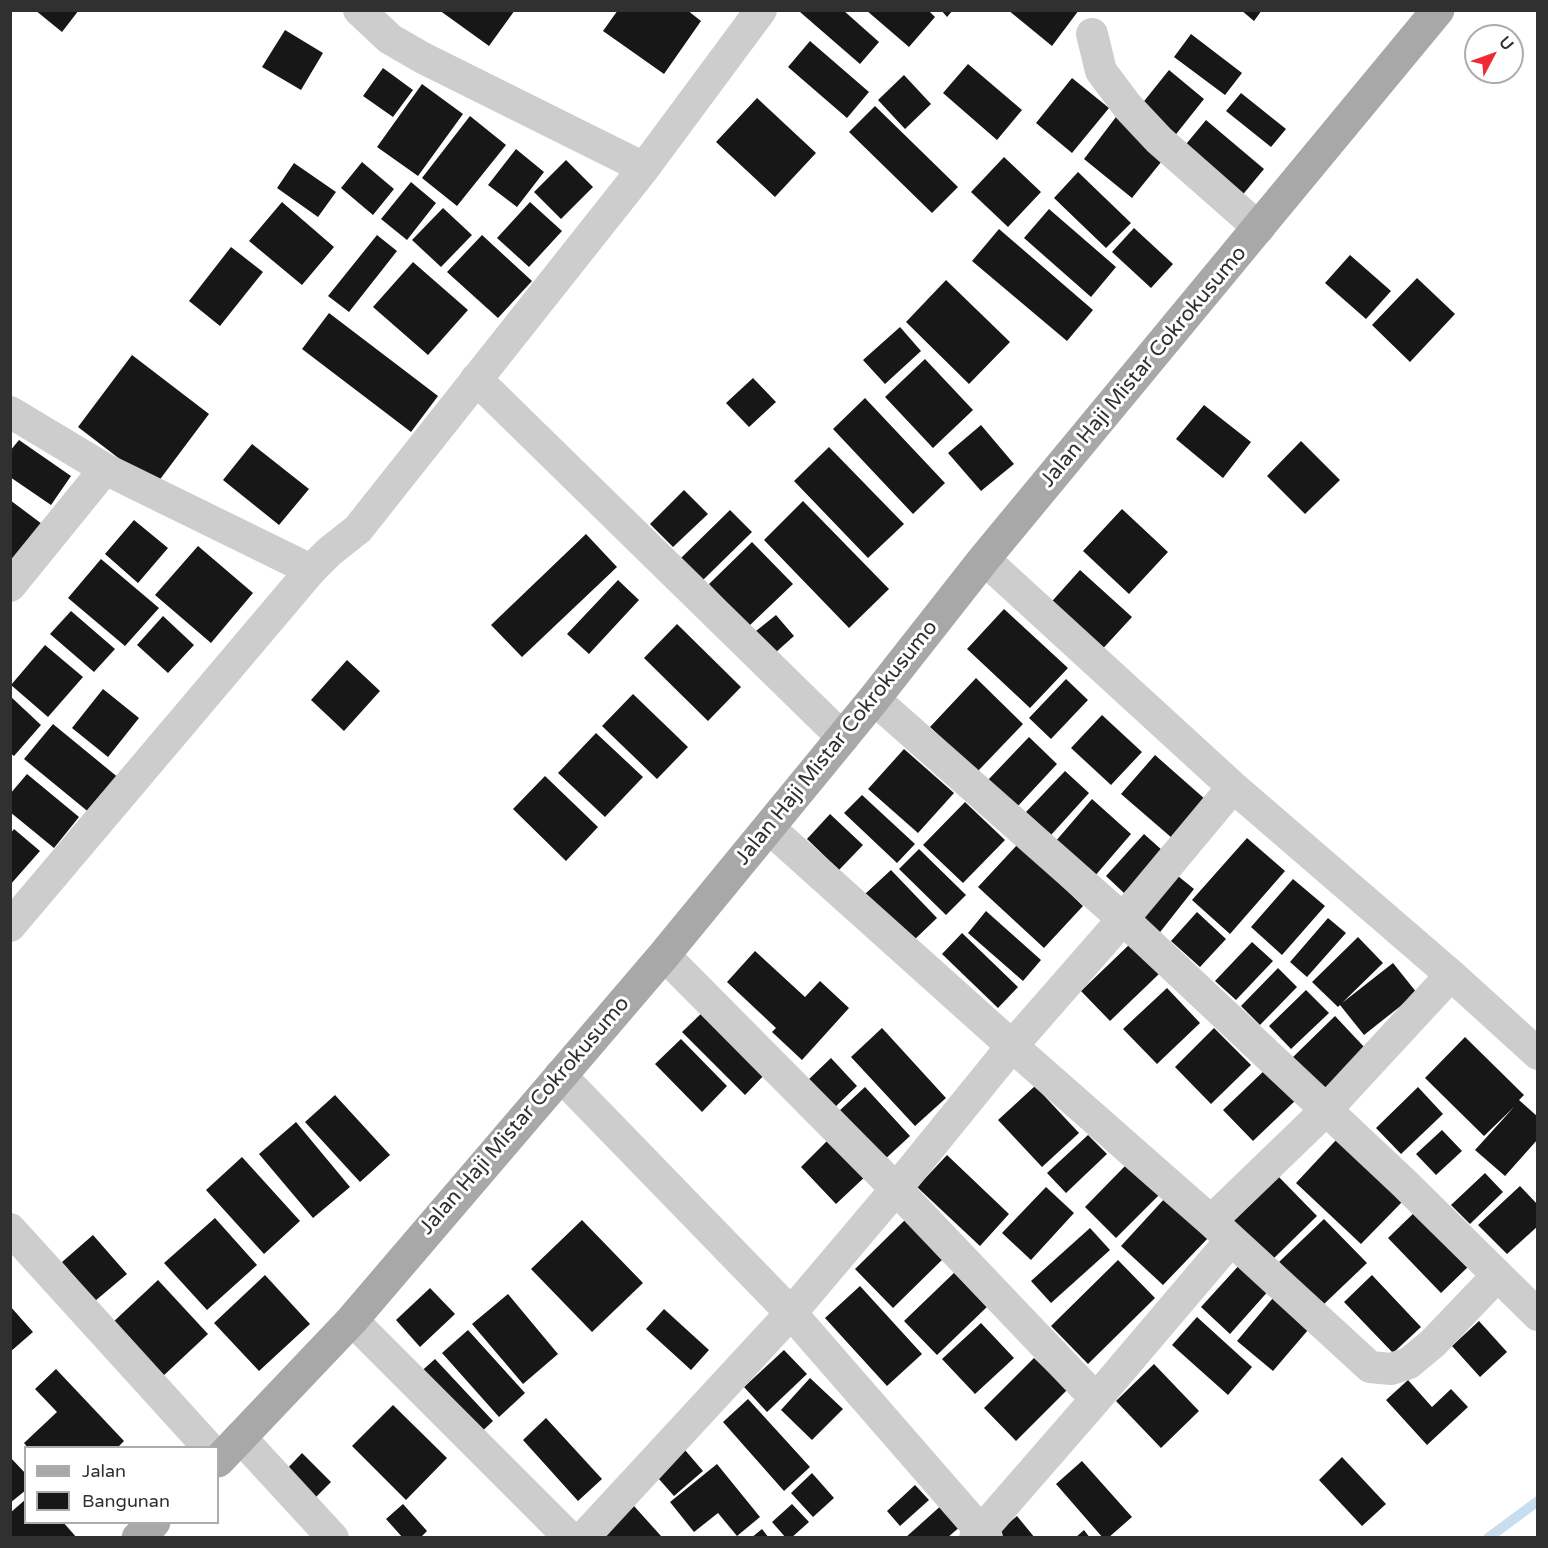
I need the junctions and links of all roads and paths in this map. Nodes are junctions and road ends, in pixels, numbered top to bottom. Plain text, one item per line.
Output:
1 (359, 10) edge
2 (761, 10) edge
3 (1438, 10) edge
4 (1092, 34) dead end
5 (644, 168) junction
6 (1259, 228) junction
7 (476, 379) junction
8 (10, 412) edge
9 (105, 470) junction
10 (984, 559) junction
11 (311, 570) junction
12 (10, 586) edge
13 (874, 699) junction
14 (843, 738) junction
15 (1233, 787) junction
16 (769, 828) junction
17 (1123, 919) junction
18 (10, 926) edge
19 (664, 955) junction
20 (1451, 975) junction
21 (1012, 1046) junction
22 (1538, 1054) edge
23 (561, 1075) junction
24 (1326, 1110) junction
25 (897, 1189) junction
26 (10, 1229) edge
27 (1221, 1230) junction
28 (1497, 1276) junction
29 (792, 1313) junction
30 (1538, 1315) edge
31 (351, 1320) junction
32 (1096, 1399) junction
33 (215, 1446) edge
34 (221, 1452) edge
35 (152, 1524) edge
36 (981, 1535) edge
37 (138, 1538) edge
38 (333, 1538) edge
39 (570, 1538) edge
40 (583, 1538) edge

1 - 5 street
2 - 5 street
3 - 6 main road, Jalan Haji Mistar Cokrokusumo
4 - 6 street
5 - 7 street
6 - 10 main road, Jalan Haji Mistar Cokrokusumo
7 - 11 street
7 - 14 street
8 - 9 street
9 - 11 street
9 - 12 street
10 - 13 main road, Jalan Haji Mistar Cokrokusumo
10 - 15 street
11 - 18 street
13 - 14 main road, Jalan Haji Mistar Cokrokusumo
13 - 17 street
14 - 16 main road, Jalan Haji Mistar Cokrokusumo
15 - 17 street
15 - 20 street
16 - 19 main road, Jalan Haji Mistar Cokrokusumo
16 - 21 street
17 - 21 street
17 - 24 street
19 - 23 main road, Jalan Haji Mistar Cokrokusumo
19 - 25 street
20 - 22 street
20 - 24 street
21 - 25 street
21 - 27 street
23 - 29 street
23 - 31 main road, Jalan Haji Mistar Cokrokusumo
24 - 27 street
24 - 28 street
25 - 29 street
25 - 32 street
26 - 33 street
27 - 28 street
27 - 32 street
28 - 30 street
29 - 36 street
29 - 40 street
31 - 34 main road, Jalan Haji Mistar Cokrokusumo
31 - 39 street
32 - 36 street
34 - 38 street
35 - 37 main road

